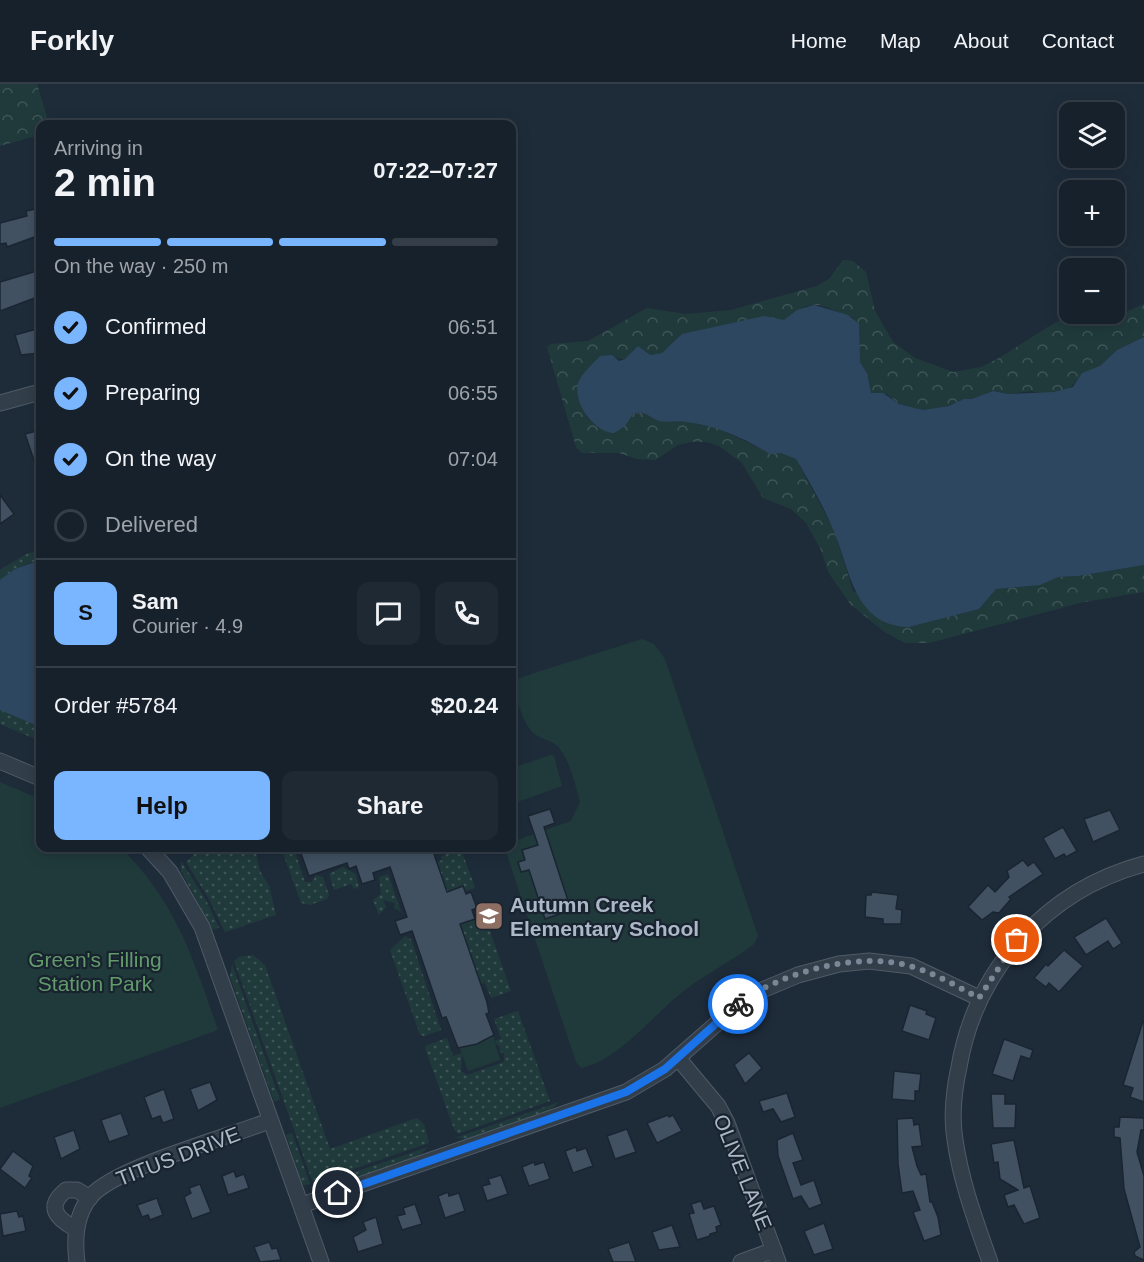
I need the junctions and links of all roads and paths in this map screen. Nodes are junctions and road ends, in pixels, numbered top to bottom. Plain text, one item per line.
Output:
1 (36, 393) edge
2 (0, 403) edge
3 (0, 761) edge
4 (36, 776) edge
5 (152, 852) edge
6 (1144, 864) edge
7 (979, 998) junction
8 (678, 1058) junction
9 (269, 1121) junction
10 (90, 1198) junction
11 (302, 1205) junction
12 (76, 1229) junction
13 (776, 1256) edge
14 (77, 1262) edge
15 (321, 1262) edge
16 (741, 1262) edge
17 (990, 1262) edge

1 - 2 street
3 - 4 street
5 - 9 street
6 - 7 street
7 - 8 street
7 - 17 street
8 - 11 street
8 - 13 street, OLIVE LANE
9 - 10 street, TITUS DRIVE
9 - 11 street
10 - 12 street, TITUS DRIVE
10 - 12 street
11 - 15 street
12 - 14 street, TITUS DRIVE
13 - 16 street

